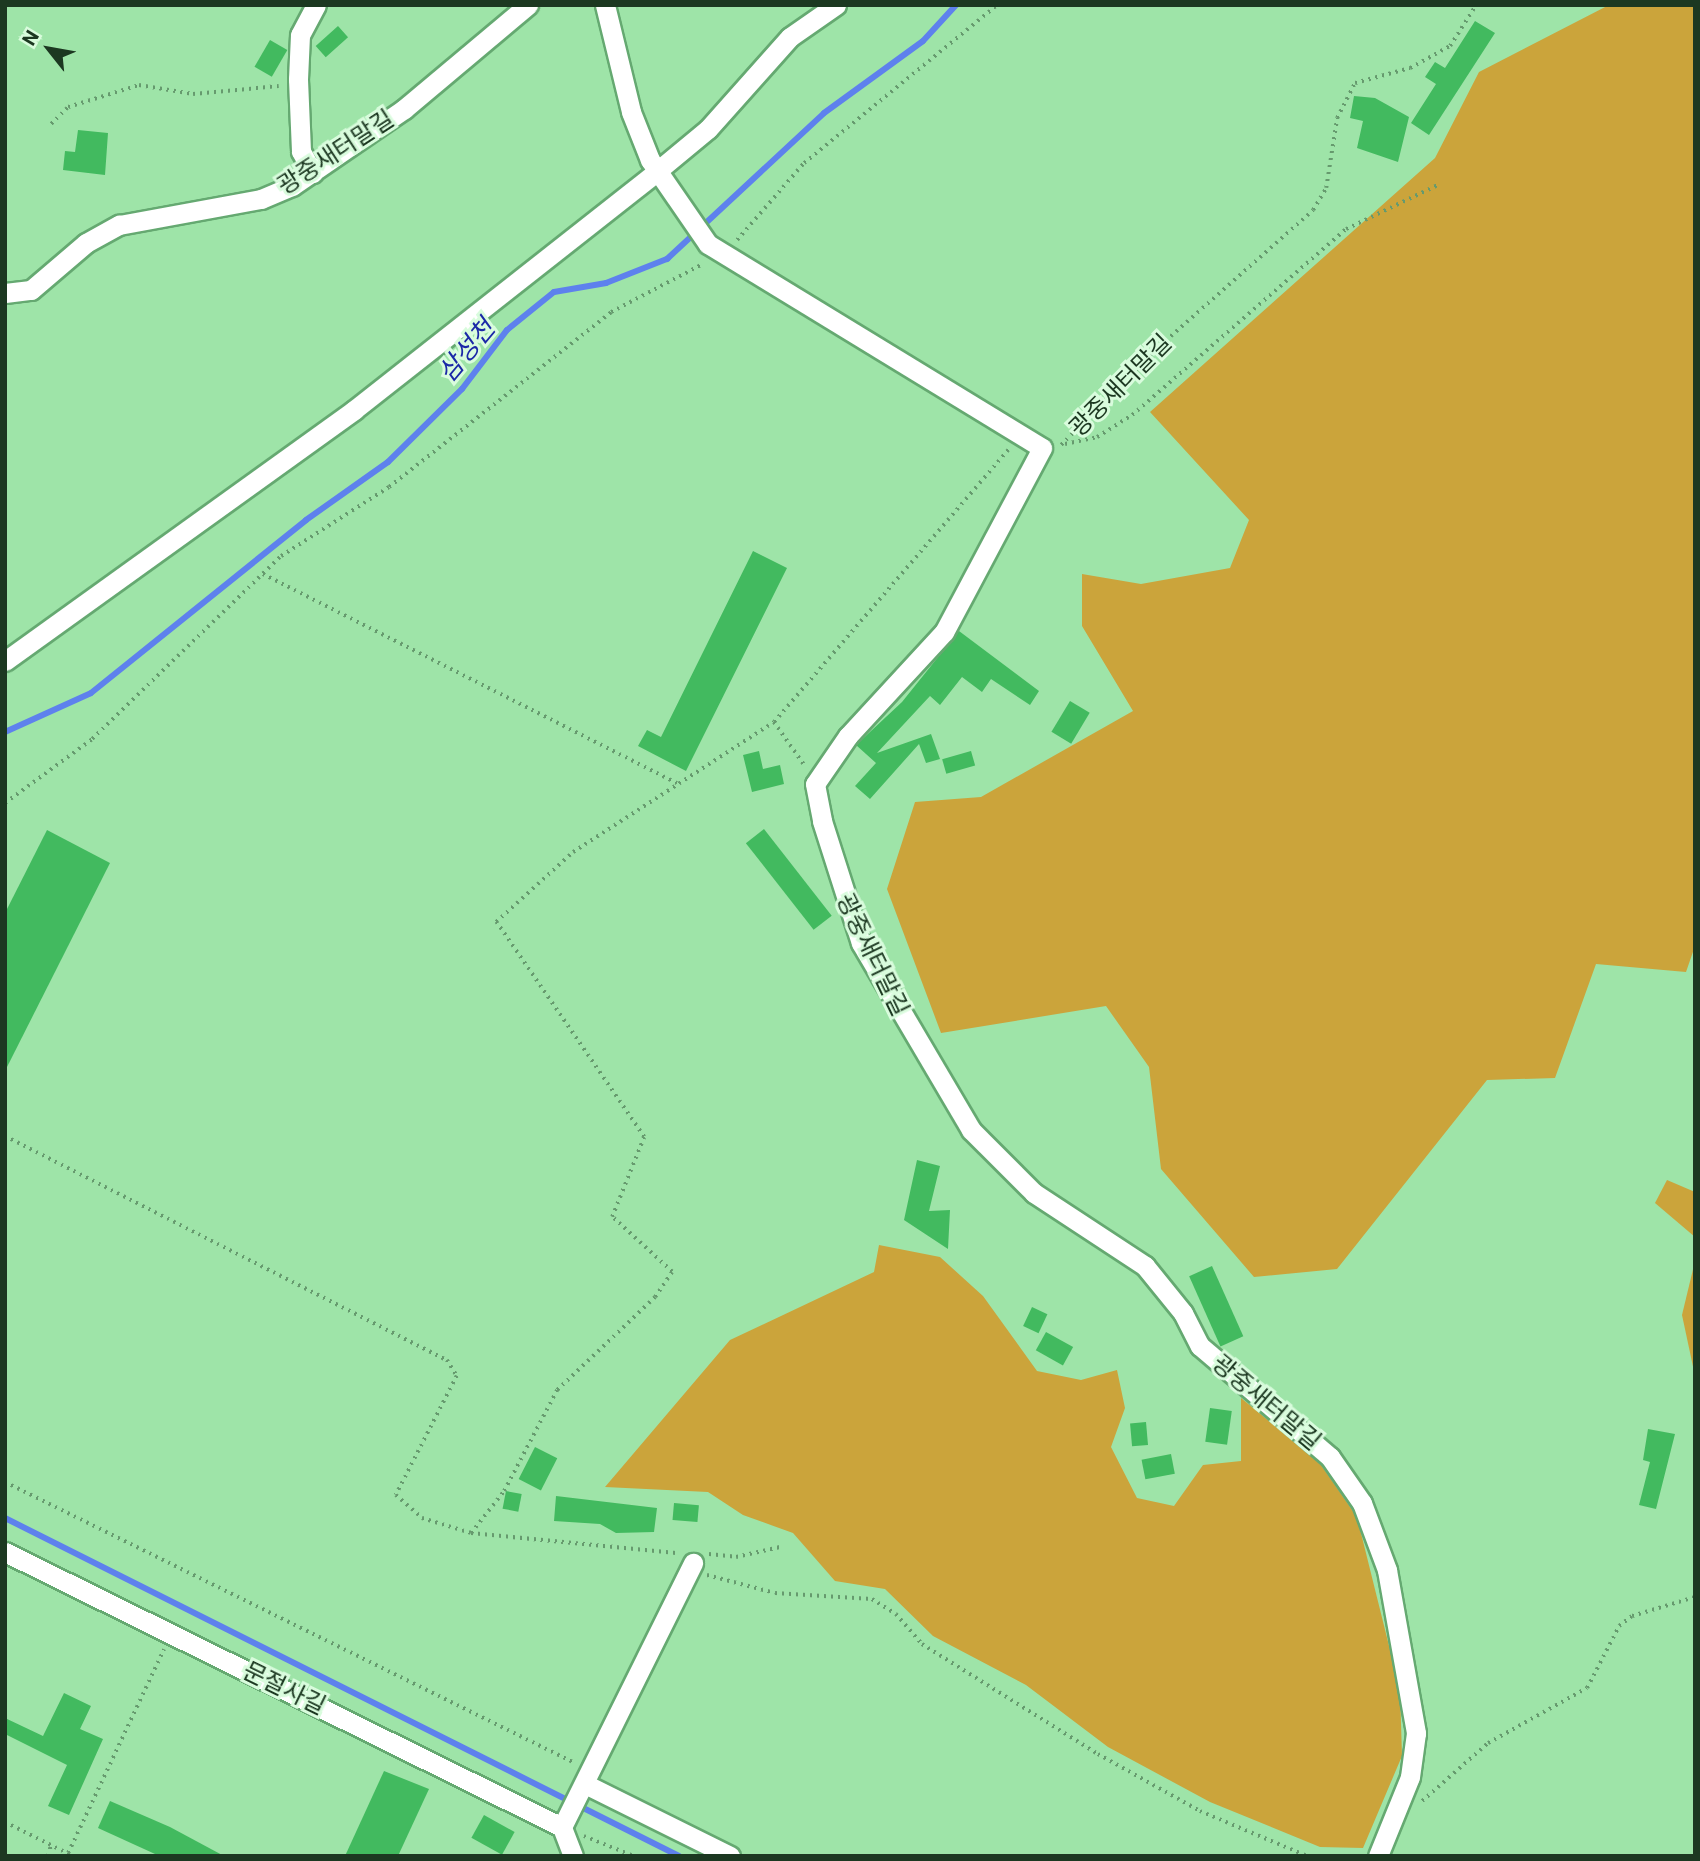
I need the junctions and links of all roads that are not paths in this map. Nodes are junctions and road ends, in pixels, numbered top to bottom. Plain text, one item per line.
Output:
1 (316, 5) edge
2 (528, 5) edge
3 (605, 5) edge
4 (836, 5) edge
5 (313, 173) junction
6 (662, 180) junction
7 (5, 293) edge
8 (5, 661) edge
9 (5, 1552) edge
10 (691, 1560) road end
11 (586, 1783) junction
12 (564, 1822) junction
13 (573, 1856) edge
14 (730, 1856) edge
15 (1378, 1856) edge

1 - 5 street
2 - 5 street, 광중새터말길
3 - 6 street
4 - 6 street
5 - 7 street, 광중새터말길
6 - 8 street
6 - 15 street, 광중새터말길
9 - 12 street, 문절사길
10 - 11 street
11 - 12 street
11 - 14 street
12 - 13 street

